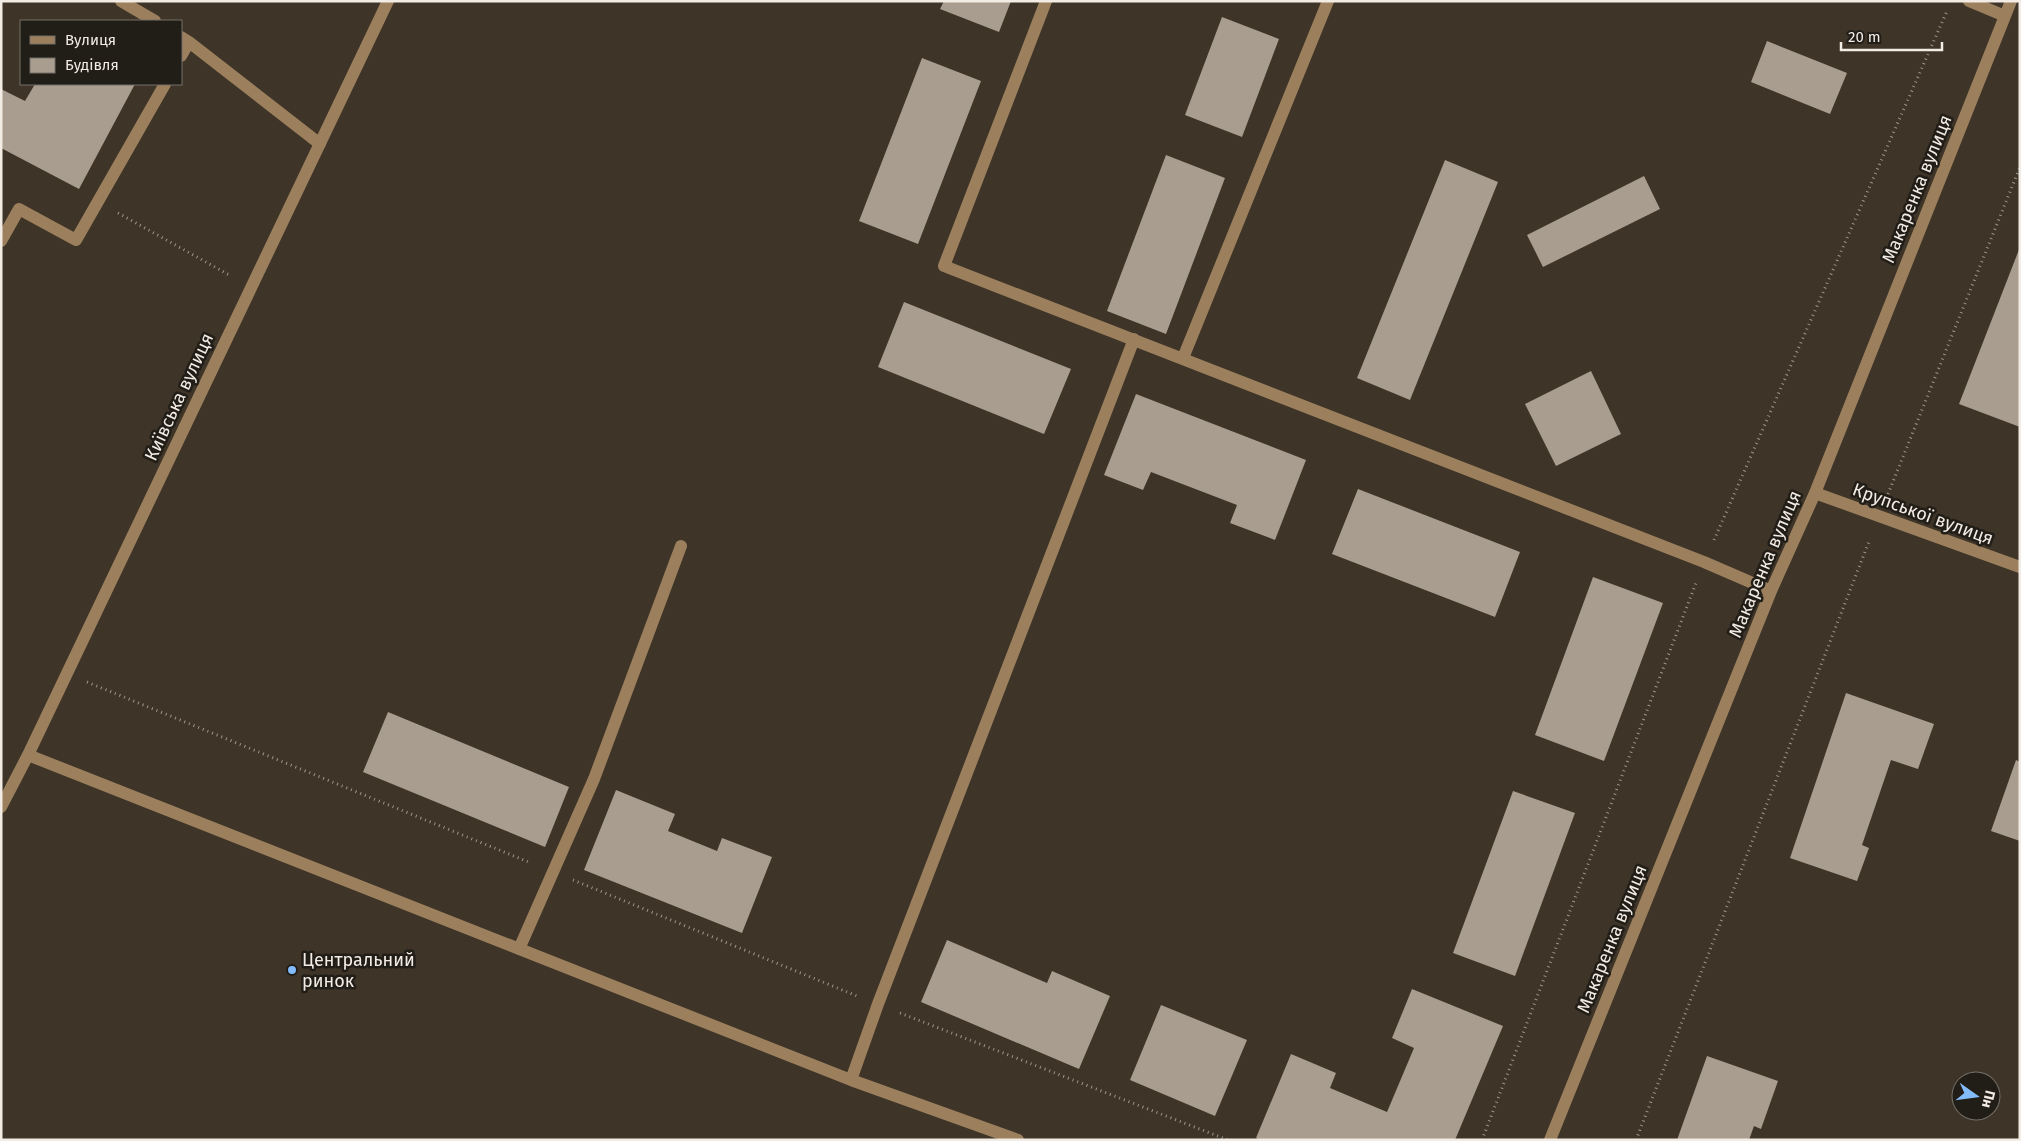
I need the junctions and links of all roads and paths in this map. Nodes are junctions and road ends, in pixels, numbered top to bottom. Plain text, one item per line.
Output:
1 (121, 1) edge
2 (388, 1) edge
3 (1046, 1) edge
4 (1328, 1) edge
5 (1970, 1) edge
6 (2010, 1) edge
7 (2005, 16) junction
8 (153, 20) edge
9 (185, 39) edge
10 (182, 52) edge
11 (164, 85) edge
12 (320, 144) junction
13 (2020, 167) edge
14 (98, 202) junction
15 (1, 241) edge
16 (251, 287) junction
17 (1134, 339) junction
18 (1183, 358) junction
19 (1814, 493) junction
20 (1879, 516) junction
21 (681, 546) dead end
22 (2020, 567) edge
23 (1771, 590) junction
24 (66, 674) junction
25 (28, 756) junction
26 (1, 807) edge
27 (553, 872) junction
28 (519, 949) junction
29 (878, 1004) junction
30 (851, 1080) junction
31 (1018, 1140) edge
32 (1228, 1140) edge
33 (1550, 1140) edge
34 (1636, 1140) edge

1 - 8 street
2 - 12 street, Київська вулиця
3 - 17 street
4 - 18 street
5 - 7 street
6 - 7 street, Макаренка вулиця
7 - 19 street, Макаренка вулиця
9 - 10 street
9 - 12 street
11 - 14 street
12 - 16 street, Київська вулиця
13 - 20 path
14 - 15 street
14 - 16 path
16 - 24 street, Київська вулиця
17 - 18 street
17 - 29 street
18 - 23 street
19 - 20 street, Крупської вулиця
19 - 23 street, Макаренка вулиця
20 - 22 street, Крупської вулиця
20 - 34 path
21 - 27 street
23 - 33 street, Макаренка вулиця
24 - 25 street, Київська вулиця
24 - 27 path
25 - 26 street, Київська вулиця
25 - 28 street
27 - 28 street
27 - 29 path
28 - 30 street
29 - 30 street
29 - 32 path
30 - 31 street

